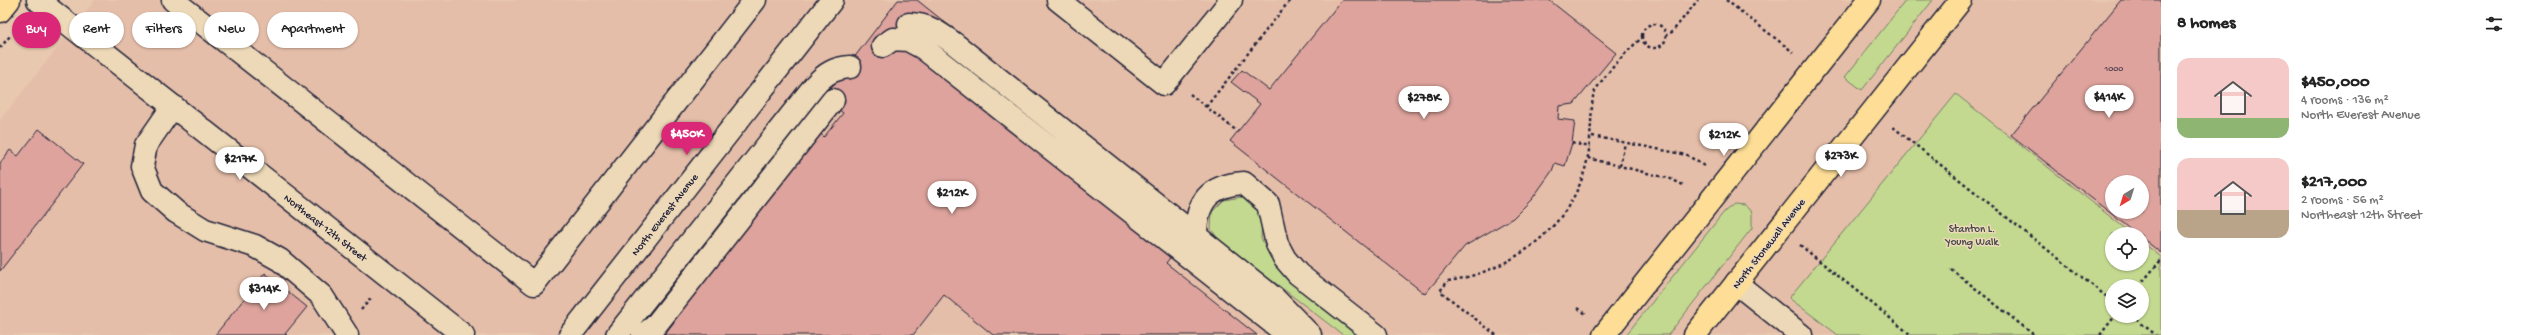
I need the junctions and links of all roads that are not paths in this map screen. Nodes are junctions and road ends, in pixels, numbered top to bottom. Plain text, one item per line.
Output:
1 (9, 0) edge
2 (38, 0) edge
3 (173, 0) edge
4 (755, 0) edge
5 (832, 0) edge
6 (1058, 0) edge
7 (1231, 0) edge
8 (1869, 0) edge
9 (1961, 0) edge
10 (0, 11) edge
11 (909, 24) dead end
12 (883, 46) dead end
13 (850, 67) dead end
14 (833, 100) dead end
15 (173, 106) junction
16 (1196, 236) junction
17 (1736, 283) junction
18 (347, 335) edge
19 (463, 335) edge
20 (570, 335) edge
21 (618, 335) edge
22 (643, 335) edge
23 (1288, 335) edge
24 (1310, 335) edge
25 (1376, 335) edge
26 (1604, 335) edge
27 (1695, 335) edge
28 (1801, 335) edge

1 - 10 main road
2 - 15 street, Northeast 12th Street
3 - 4 street
5 - 20 street, North Everest Avenue
6 - 7 street
8 - 26 main road
9 - 17 main road, North Stonewall Avenue
11 - 16 street
12 - 23 street
13 - 21 street
14 - 22 street
15 - 18 street
15 - 19 street, Northeast 12th Street
16 - 24 street
16 - 25 street
17 - 27 main road, North Stonewall Avenue
17 - 28 street

